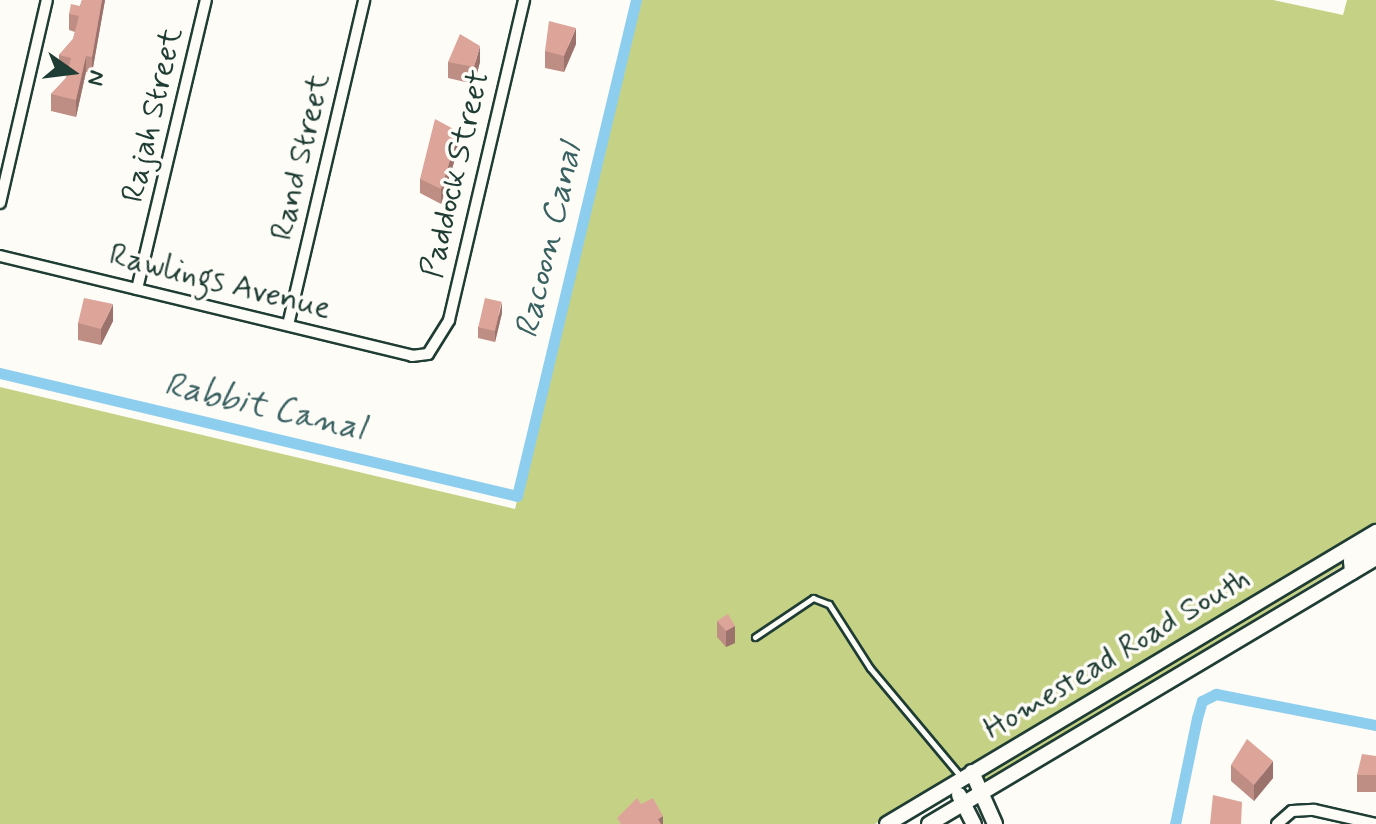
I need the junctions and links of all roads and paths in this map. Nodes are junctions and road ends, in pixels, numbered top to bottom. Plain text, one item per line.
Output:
1 (47, 0) edge
2 (206, 0) edge
3 (364, 0) edge
4 (524, 0) edge
5 (0, 203) edge
6 (0, 256) edge
7 (137, 289) junction
8 (288, 325) junction
9 (428, 354) joint
10 (1376, 532) edge
11 (1376, 545) edge
12 (1376, 558) edge
13 (1352, 572) junction
14 (755, 637) dead end
15 (963, 778) junction
16 (981, 793) junction
17 (963, 803) junction
18 (887, 824) edge
19 (929, 824) edge
20 (974, 824) edge
21 (995, 824) edge
22 (1277, 824) edge
23 (1376, 824) edge

1 - 5 street
2 - 7 street, Rajah Street
3 - 8 street, Rand Street
4 - 9 street, Paddock Street
6 - 7 street, Rawlings Avenue
7 - 8 street, Rawlings Avenue
8 - 9 street, Rawlings Avenue
10 - 15 main road, Homestead Road South
11 - 13 main road
12 - 13 main road, Homestead Road South
13 - 16 main road, Homestead Road South
14 - 15 lane
15 - 16 main road
15 - 17 main road
15 - 18 main road, Homestead Road South
16 - 17 main road, Homestead Road South
16 - 21 main road
17 - 19 main road, Homestead Road South
17 - 20 main road
22 - 23 street

